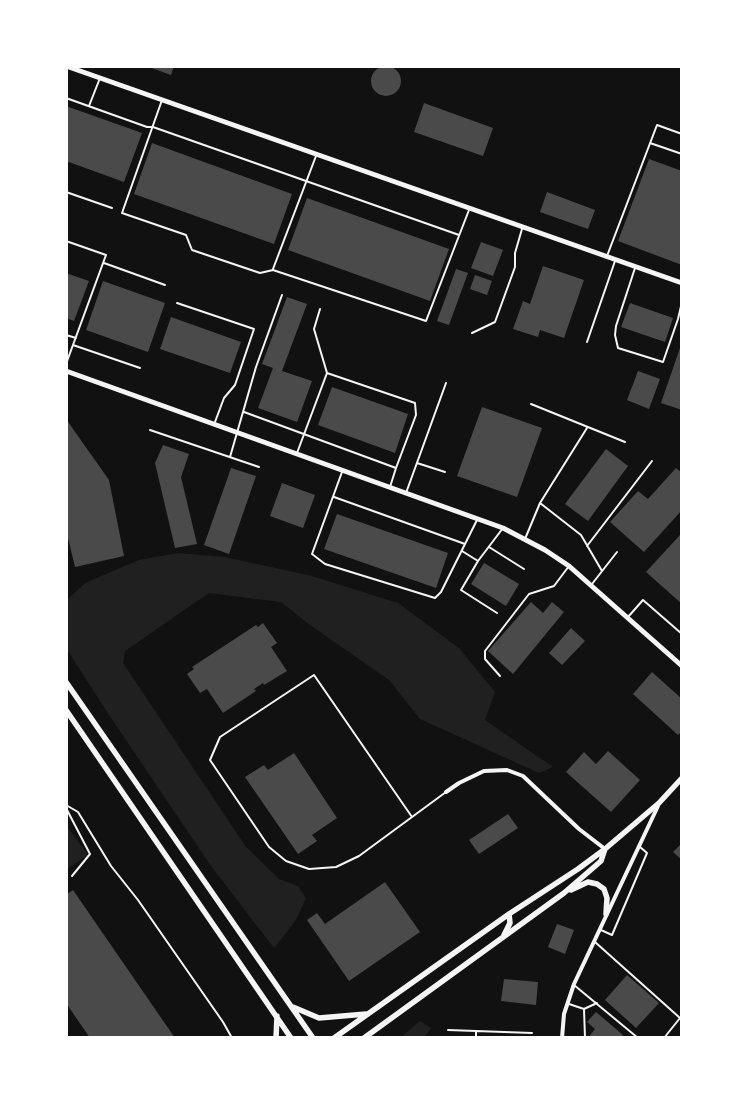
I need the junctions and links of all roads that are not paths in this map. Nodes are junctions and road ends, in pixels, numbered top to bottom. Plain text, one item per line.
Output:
1 (66, 66) edge
2 (73, 67) edge
3 (100, 78) junction
4 (66, 98) edge
5 (162, 100) junction
6 (89, 106) junction
7 (153, 127) junction
8 (682, 134) edge
9 (650, 143) junction
10 (316, 154) junction
11 (682, 154) edge
12 (306, 181) junction
13 (66, 192) edge
14 (112, 208) dead end
15 (469, 208) junction
16 (523, 226) junction
17 (459, 236) junction
18 (66, 241) edge
19 (607, 256) junction
20 (616, 259) junction
21 (104, 263) junction
22 (636, 266) junction
23 (273, 270) junction
24 (682, 283) edge
25 (165, 285) dead end
26 (282, 295) dead end
27 (682, 302) edge
28 (177, 303) dead end
29 (320, 310) dead end
30 (472, 333) dead end
31 (66, 335) edge
32 (76, 338) junction
33 (587, 342) dead end
34 (74, 345) junction
35 (66, 364) edge
36 (140, 368) dead end
37 (66, 371) edge
38 (327, 373) junction
39 (446, 383) dead end
40 (531, 404) dead end
41 (244, 412) junction
42 (214, 425) junction
43 (587, 428) junction
44 (150, 430) dead end
45 (238, 432) junction
46 (304, 434) junction
47 (625, 442) dead end
48 (297, 453) junction
49 (230, 457) junction
50 (652, 461) dead end
51 (417, 463) junction
52 (260, 467) dead end
53 (396, 468) junction
54 (343, 470) junction
55 (445, 472) dead end
56 (390, 487) junction
57 (406, 493) junction
58 (334, 497) junction
59 (540, 503) junction
60 (478, 520) junction
61 (503, 528) junction
62 (525, 539) junction
63 (466, 544) junction
64 (587, 546) junction
65 (489, 547) junction
66 (462, 551) junction
67 (617, 552) dead end
68 (478, 561) junction
69 (569, 566) junction
70 (524, 568) dead end
71 (602, 571) junction
72 (591, 586) junction
73 (497, 613) dead end
74 (627, 618) junction
75 (682, 634) edge
76 (682, 666) edge
77 (500, 676) dead end
78 (66, 682) edge
79 (66, 710) edge
80 (682, 778) edge
81 (446, 792) joint
82 (659, 803) junction
83 (412, 817) junction
84 (638, 845) junction
85 (605, 849) junction
86 (564, 893) junction
87 (509, 914) junction
88 (606, 914) junction
89 (599, 929) junction
90 (503, 937) junction
91 (594, 941) junction
92 (574, 984) junction
93 (568, 1003) junction
94 (597, 1003) junction
95 (293, 1007) junction
96 (584, 1009) junction
97 (368, 1014) junction
98 (277, 1016) junction
99 (448, 1030) dead end
100 (476, 1031) junction
101 (532, 1033) dead end
102 (366, 1037) edge
103 (276, 1038) edge
104 (291, 1038) edge
105 (313, 1038) edge
106 (334, 1038) edge
107 (476, 1038) edge
108 (562, 1038) edge
109 (585, 1038) edge
110 (638, 1038) edge
111 (664, 1038) edge

1 - 2 street
2 - 3 street
3 - 5 street
3 - 6 lane
4 - 6 lane
5 - 7 lane
5 - 10 street
6 - 7 lane
7 - 12 lane
7 - 23 lane
8 - 9 lane
9 - 11 lane
9 - 19 lane
10 - 12 lane
10 - 15 street
12 - 17 lane
12 - 23 lane
13 - 14 lane
15 - 16 street
15 - 17 lane
16 - 19 street
16 - 30 lane
17 - 23 lane
18 - 21 lane
19 - 20 street
20 - 22 street
20 - 33 lane
21 - 25 lane
21 - 32 lane
22 - 24 street
22 - 27 lane
26 - 41 lane
28 - 42 lane
29 - 38 lane
31 - 32 lane
32 - 34 lane
34 - 35 lane
34 - 36 lane
37 - 42 street
38 - 46 lane
38 - 53 lane
39 - 51 lane
40 - 43 lane
41 - 45 lane
41 - 46 lane
42 - 45 street
43 - 47 lane
43 - 59 lane
44 - 49 lane
45 - 48 street
45 - 49 lane
46 - 48 lane
46 - 53 lane
48 - 54 street
49 - 52 lane
50 - 64 lane
51 - 55 lane
51 - 57 lane
53 - 56 lane
54 - 56 street
54 - 58 lane
56 - 57 street
57 - 60 street
58 - 63 lane
58 - 66 lane
59 - 62 lane
59 - 64 lane
60 - 61 street
60 - 63 lane
61 - 62 street
61 - 65 lane
62 - 69 street
63 - 66 lane
64 - 71 lane
65 - 68 lane
65 - 70 lane
66 - 68 lane
67 - 71 lane
68 - 73 lane
69 - 72 street
69 - 77 lane
71 - 72 lane
72 - 74 street
74 - 75 lane
74 - 76 street
78 - 95 main road
79 - 98 main road
80 - 82 main road
81 - 83 lane
81 - 85 street
82 - 84 street
82 - 85 main road
83 - 83 lane
84 - 88 street
84 - 89 lane
85 - 86 main road
85 - 87 main road
86 - 88 main road
86 - 90 main road
87 - 90 main road
87 - 97 main road
88 - 89 street
89 - 91 street
90 - 102 main road
91 - 92 street
91 - 111 lane
92 - 93 street
92 - 94 lane
93 - 96 lane
93 - 108 street
94 - 96 lane
94 - 110 lane
95 - 97 main road
95 - 105 main road
96 - 109 lane
97 - 106 main road
98 - 103 main road
98 - 104 main road
99 - 100 lane
100 - 101 lane
100 - 107 lane

